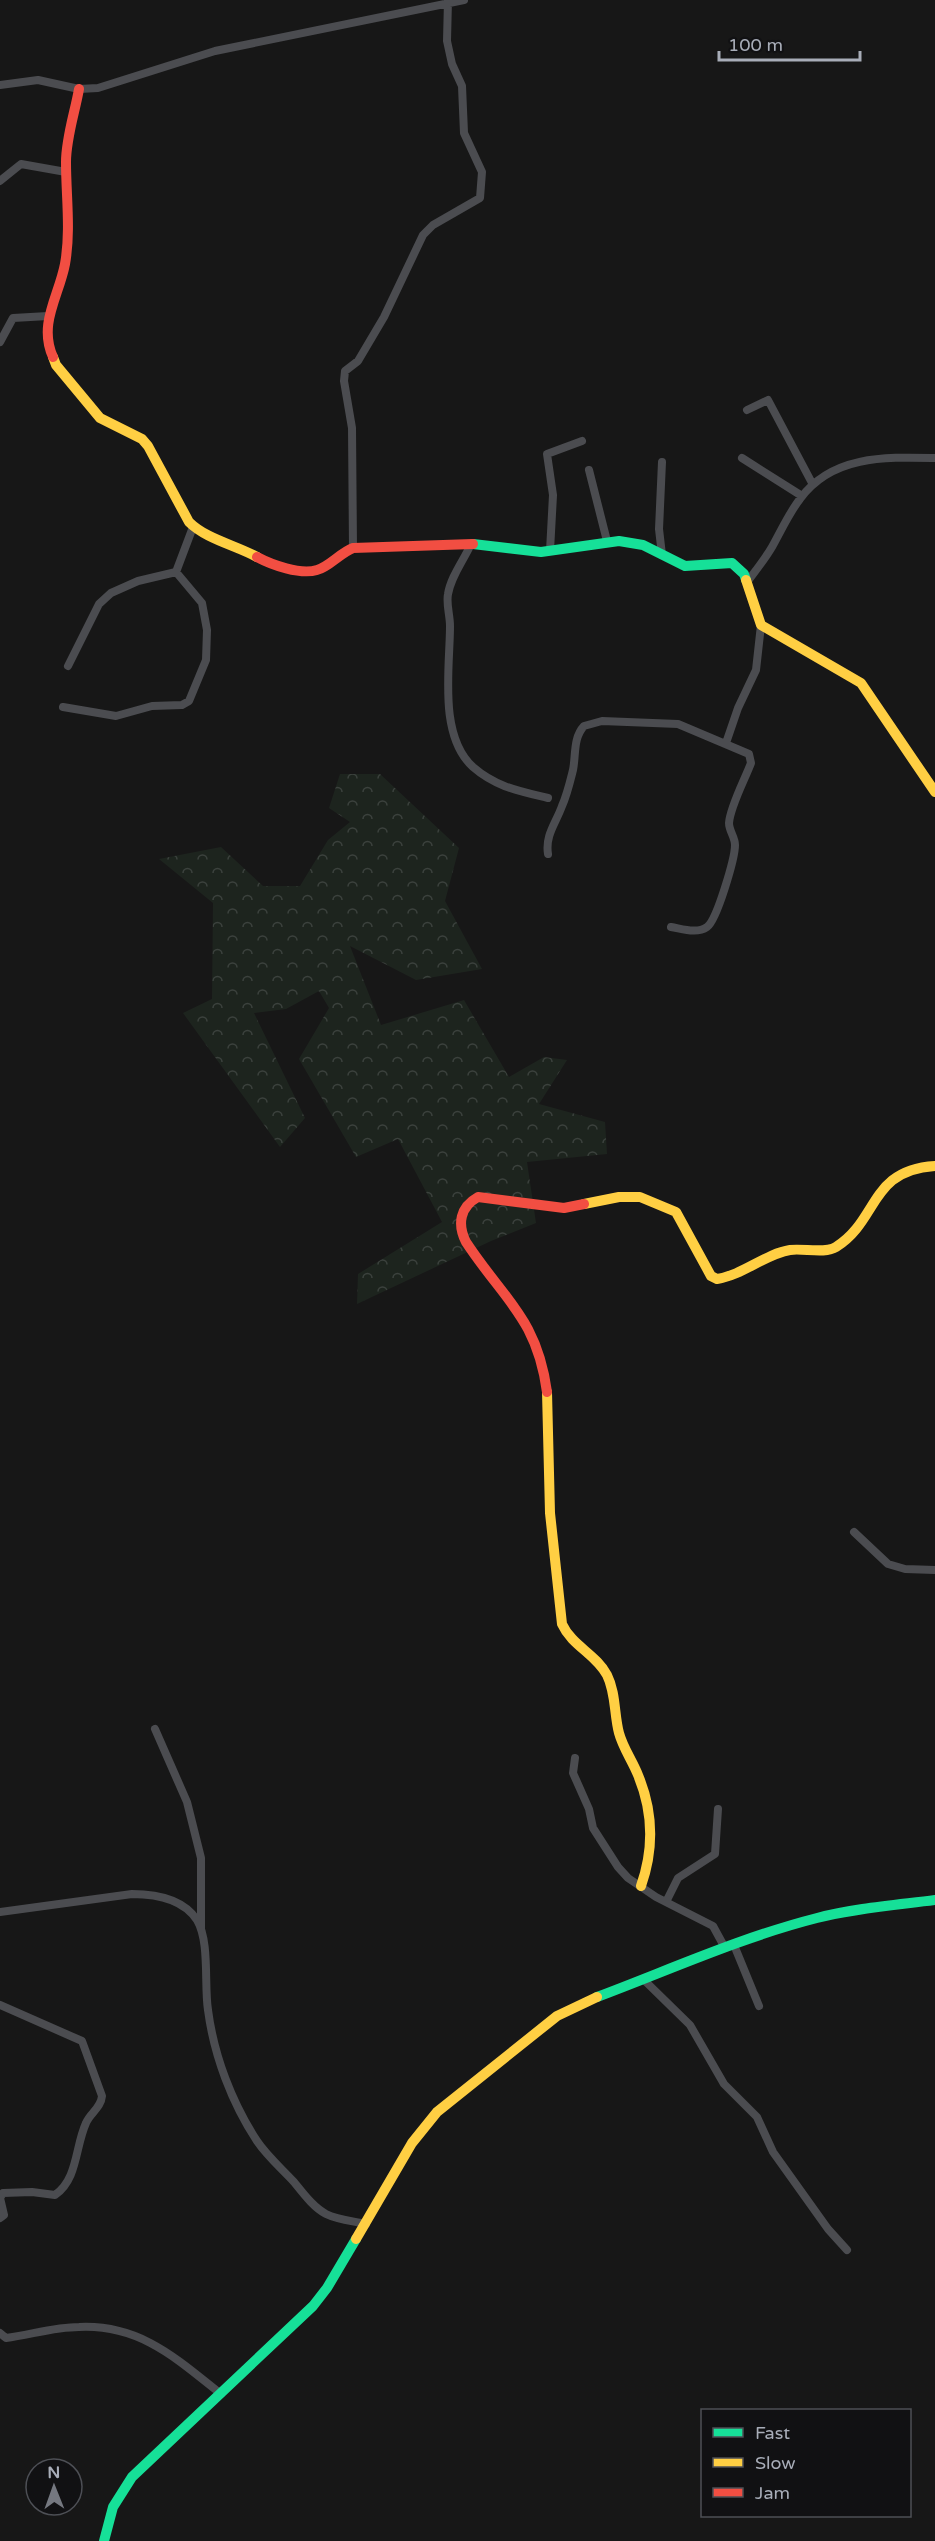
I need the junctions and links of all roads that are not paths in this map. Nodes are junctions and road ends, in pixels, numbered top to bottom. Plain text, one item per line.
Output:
1 (465, 0) edge
2 (447, 2) edge
3 (0, 85) edge
4 (79, 89) junction
5 (66, 172) junction
6 (0, 181) edge
7 (48, 316) junction
8 (0, 342) edge
9 (747, 410) dead end
10 (582, 441) dead end
11 (742, 458) dead end
12 (935, 458) edge
13 (662, 462) dead end
14 (589, 470) dead end
15 (813, 483) junction
16 (802, 496) junction
17 (193, 527) junction
18 (607, 541) junction
19 (471, 544) junction
20 (353, 548) junction
21 (550, 552) junction
22 (662, 555) junction
23 (176, 572) junction
24 (748, 581) junction
25 (761, 625) junction
26 (68, 666) dead end
27 (63, 707) dead end
28 (726, 743) junction
29 (935, 792) edge
30 (548, 798) dead end
31 (548, 854) dead end
32 (671, 927) dead end
33 (935, 1166) edge
34 (854, 1532) dead end
35 (935, 1570) edge
36 (155, 1729) dead end
37 (575, 1758) dead end
38 (718, 1809) dead end
39 (641, 1886) junction
40 (935, 1900) edge
41 (666, 1902) junction
42 (0, 1912) edge
43 (201, 1929) junction
44 (729, 1946) junction
45 (643, 1979) junction
46 (0, 2005) edge
47 (759, 2006) dead end
48 (0, 2218) edge
49 (366, 2224) junction
50 (847, 2250) dead end
51 (0, 2333) edge
52 (221, 2394) junction
53 (104, 2541) edge

1 - 2 street
2 - 4 street
2 - 20 street
3 - 4 street
4 - 5 street
5 - 6 street
5 - 7 street
7 - 8 street
7 - 17 street
9 - 15 street
10 - 21 street
11 - 16 street
12 - 15 street
13 - 22 street
14 - 18 street
15 - 16 street
16 - 24 street
17 - 20 street
17 - 23 street
18 - 21 street
18 - 22 street
19 - 20 street
19 - 21 street
19 - 30 street
22 - 24 street
23 - 26 street
23 - 27 street
24 - 25 street
25 - 28 street
25 - 29 street
28 - 31 street
28 - 32 street
33 - 39 street
34 - 35 street
36 - 43 street
37 - 39 street
38 - 41 street
39 - 41 street
40 - 44 street
41 - 44 street
42 - 43 street
43 - 49 street
44 - 45 street
44 - 47 street
45 - 49 street
45 - 50 street
46 - 48 street
49 - 52 street
51 - 52 street
52 - 53 street

